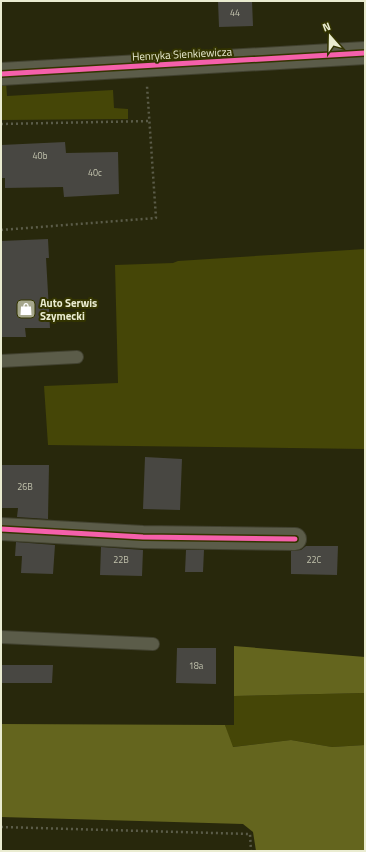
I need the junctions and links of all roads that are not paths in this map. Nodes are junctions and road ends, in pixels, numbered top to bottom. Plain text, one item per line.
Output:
1 (365, 53) edge
2 (1, 74) edge
3 (77, 357) dead end
4 (1, 361) edge
5 (1, 529) edge
6 (295, 540) dead end
7 (1, 637) edge
8 (153, 644) dead end

1 - 2 street, Henryka Sienkiewicza
3 - 4 lane
5 - 6 street
7 - 8 lane

